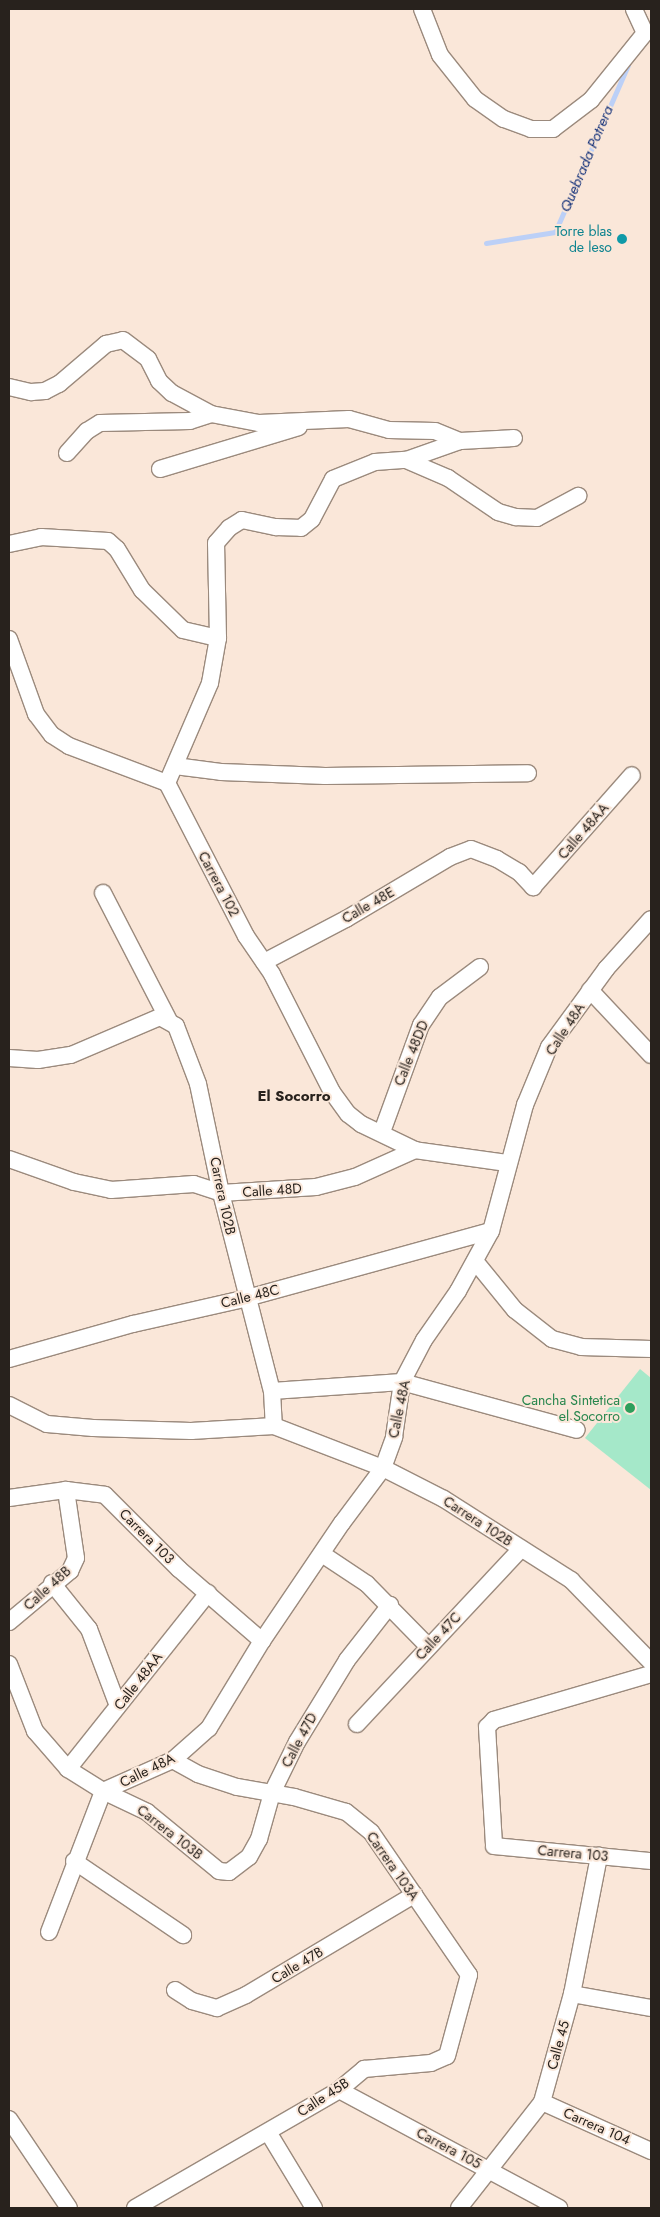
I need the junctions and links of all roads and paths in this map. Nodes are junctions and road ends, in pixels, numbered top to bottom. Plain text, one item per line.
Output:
1 (422, 9) edge
2 (634, 9) edge
3 (648, 32) edge
4 (9, 387) edge
5 (211, 414) junction
6 (318, 420) junction
7 (514, 438) dead end
8 (460, 441) junction
9 (67, 453) dead end
10 (406, 460) junction
11 (160, 469) dead end
12 (578, 496) dead end
13 (9, 544) edge
14 (218, 638) junction
15 (9, 639) edge
16 (175, 766) junction
17 (528, 773) dead end
18 (632, 775) dead end
19 (167, 783) junction
20 (471, 849) joint
21 (102, 893) dead end
22 (651, 918) edge
23 (264, 962) junction
24 (480, 967) dead end
25 (590, 990) junction
26 (168, 1019) junction
27 (651, 1055) edge
28 (9, 1058) edge
29 (382, 1132) junction
30 (415, 1150) junction
31 (9, 1160) edge
32 (508, 1163) junction
33 (221, 1193) junction
34 (491, 1231) junction
35 (474, 1261) junction
36 (247, 1298) junction
37 (651, 1349) edge
38 (9, 1359) edge
39 (402, 1382) junction
40 (272, 1391) junction
41 (9, 1405) edge
42 (274, 1426) junction
43 (578, 1430) dead end
44 (382, 1468) junction
45 (66, 1490) junction
46 (9, 1498) edge
47 (521, 1549) junction
48 (322, 1554) junction
49 (52, 1583) junction
50 (208, 1593) junction
51 (390, 1605) junction
52 (9, 1622) edge
53 (262, 1641) junction
54 (428, 1646) junction
55 (651, 1662) edge
56 (9, 1664) edge
57 (651, 1674) edge
58 (118, 1706) junction
59 (357, 1724) dead end
60 (173, 1760) junction
61 (68, 1769) junction
62 (103, 1791) junction
63 (272, 1793) junction
64 (599, 1856) junction
65 (74, 1861) junction
66 (651, 1861) edge
67 (219, 1871) joint
68 (414, 1896) junction
69 (49, 1932) dead end
70 (184, 1935) dead end
71 (469, 1976) joint
72 (175, 1990) dead end
73 (572, 1994) junction
74 (651, 2008) edge
75 (339, 2090) junction
76 (542, 2102) junction
77 (9, 2119) edge
78 (268, 2132) junction
79 (651, 2151) edge
80 (490, 2169) junction
81 (69, 2208) edge
82 (135, 2208) edge
83 (314, 2208) edge
84 (460, 2208) edge
85 (559, 2208) edge

1 - 3 street
2 - 3 street
4 - 5 street
5 - 6 street
5 - 9 street
6 - 8 street
6 - 11 street
7 - 8 street
8 - 10 street
10 - 12 street
10 - 14 street
13 - 14 street
14 - 16 street
15 - 19 street
16 - 17 street
16 - 19 street
18 - 20 street, Calle 48AA
19 - 23 street, Carrera 102
20 - 23 street, Calle 48E
21 - 26 street, Carrera 102B
22 - 25 street, Calle 48A
23 - 29 street, Carrera 102
24 - 29 street, Calle 48DD
25 - 27 street
25 - 32 street, Calle 48A
26 - 28 street
26 - 33 street, Carrera 102B
29 - 30 street, Carrera 102
30 - 32 street, Carrera 102
30 - 33 street, Calle 48D
31 - 33 street, Calle 48D
32 - 34 street, Calle 48A
33 - 36 street, Carrera 102B
34 - 35 street, Calle 48A
34 - 36 street, Calle 48C
35 - 37 street
35 - 39 street, Calle 48A
36 - 38 street, Calle 48C
36 - 40 street, Carrera 102B
39 - 40 street
39 - 43 street
39 - 44 street, Calle 48A
40 - 42 street, Carrera 102B
41 - 42 street, Carrera 102B
42 - 44 street, Carrera 102B
44 - 47 street, Carrera 102B
44 - 48 street, Calle 48A
45 - 46 street, Carrera 103
45 - 49 street, Calle 48B
45 - 50 street, Carrera 103
47 - 54 street, Calle 47C
47 - 55 street, Carrera 102B
48 - 51 street
48 - 53 street, Calle 48A
49 - 52 street, Calle 48B
49 - 58 street
50 - 53 street, Carrera 103
50 - 58 street, Calle 48AA
51 - 54 street
51 - 63 street, Calle 47D
53 - 60 street, Calle 48A
54 - 59 street, Calle 47C
56 - 61 street, Carrera 103B
57 - 64 street, Carrera 103
58 - 61 street, Calle 48AA
60 - 62 street, Calle 48A
60 - 63 street, Carrera 103A
61 - 62 street, Carrera 103B
62 - 65 street, Calle 48A
62 - 67 street, Carrera 103B
63 - 67 street, Calle 47D
63 - 68 street, Carrera 103A
64 - 66 street, Carrera 103
64 - 73 street, Calle 45
65 - 69 street, Calle 48A
65 - 70 street
68 - 71 street, Carrera 103A
68 - 72 street, Calle 47B
71 - 75 street, Calle 45B
73 - 74 street
73 - 76 street, Calle 45
75 - 78 street, Calle 45B
75 - 80 street, Carrera 105
76 - 79 street, Carrera 104
76 - 80 street, Calle 45
77 - 81 street
78 - 82 street, Calle 45B
78 - 83 street
80 - 84 street, Calle 45
80 - 85 street, Carrera 105

